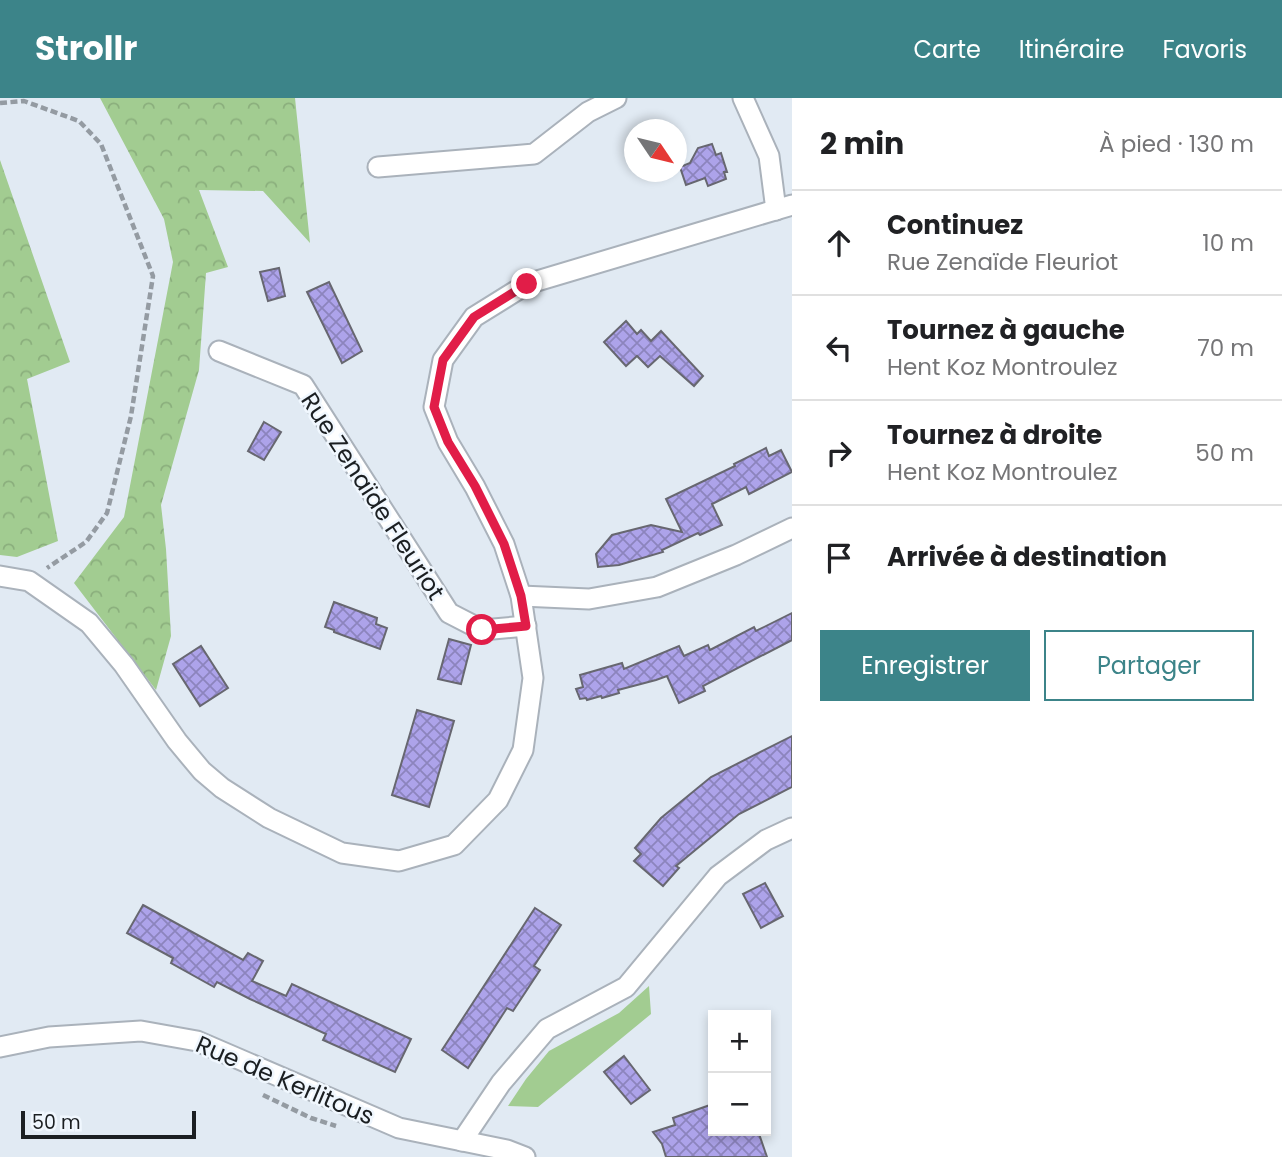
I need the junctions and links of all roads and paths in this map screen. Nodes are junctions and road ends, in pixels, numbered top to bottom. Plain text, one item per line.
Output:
1 (616, 98) edge
2 (743, 98) edge
3 (0, 103) edge
4 (378, 167) dead end
5 (784, 207) edge
6 (219, 351) dead end
7 (792, 528) edge
8 (0, 576) edge
9 (29, 581) junction
10 (521, 596) junction
11 (526, 626) junction
12 (792, 828) edge
13 (0, 1047) edge
14 (261, 1094) dead end
15 (336, 1126) dead end
16 (462, 1141) junction
17 (525, 1157) edge

1 - 4 street
2 - 5 street
3 - 9 path
5 - 10 street
6 - 11 street, Rue Zenaïde Fleuriot
7 - 10 street
8 - 9 street
9 - 11 street
10 - 11 street
12 - 16 street
13 - 16 street, Rue de Kerlitous
14 - 15 path
16 - 17 street, Rue de Kerlitous

